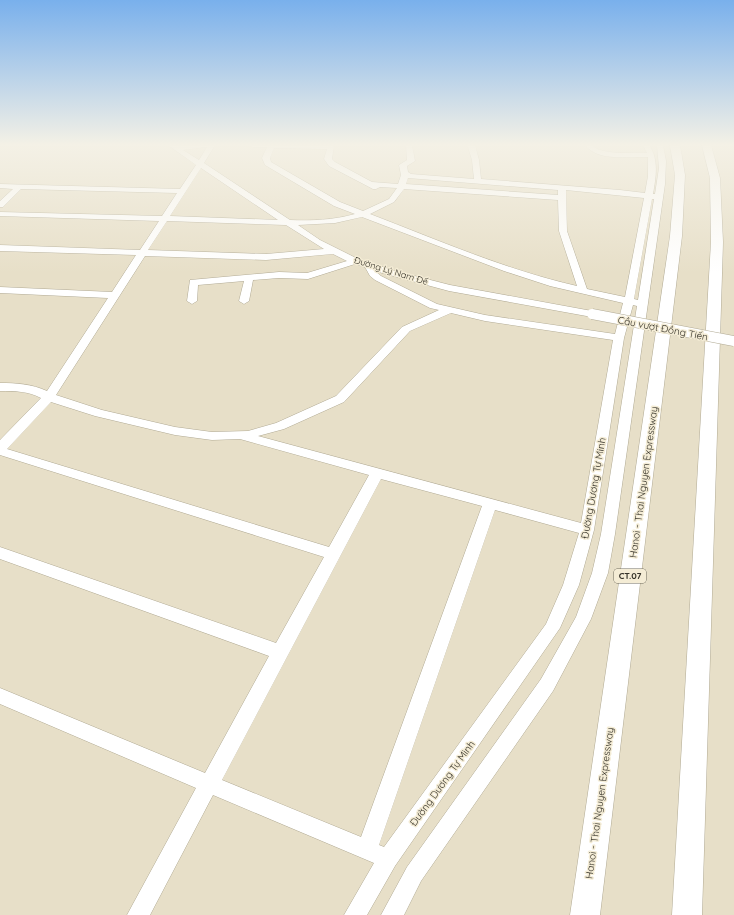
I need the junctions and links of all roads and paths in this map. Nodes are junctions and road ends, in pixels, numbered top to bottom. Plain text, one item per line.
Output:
1 (18, 188) edge
2 (75, 188) edge
3 (185, 188) edge
4 (236, 188) edge
5 (310, 188) edge
6 (377, 188) edge
7 (401, 188) edge
8 (425, 188) edge
9 (558, 188) edge
10 (562, 188) junction
11 (653, 188) edge
12 (679, 188) edge
13 (715, 188) edge
14 (183, 191) junction
15 (396, 196) junction
16 (653, 196) junction
17 (563, 198) junction
18 (0, 205) edge
19 (0, 214) edge
20 (364, 214) junction
21 (165, 219) junction
22 (287, 222) junction
23 (0, 248) edge
24 (333, 251) junction
25 (143, 252) junction
26 (355, 261) junction
27 (367, 265) junction
28 (249, 278) junction
29 (0, 290) edge
30 (583, 291) junction
31 (115, 295) junction
32 (192, 301) dead end
33 (244, 301) dead end
34 (636, 302) junction
35 (450, 310) junction
36 (592, 314) joint
37 (619, 338) junction
38 (734, 341) edge
39 (0, 387) edge
40 (49, 397) junction
41 (238, 436) junction
42 (0, 448) edge
43 (0, 452) edge
44 (377, 473) junction
45 (490, 503) junction
46 (586, 530) junction
47 (0, 553) edge
48 (333, 554) junction
49 (280, 652) junction
50 (0, 696) edge
51 (209, 784) junction
52 (367, 850) junction
53 (388, 859) junction
54 (138, 915) edge
55 (355, 915) edge
56 (392, 915) edge
57 (585, 915) edge
58 (687, 915) edge

1 - 18 street
2 - 14 street
3 - 14 street
4 - 22 street, Đường Lý Nam Đế
5 - 20 street
6 - 15 street
7 - 15 street
8 - 17 street
9 - 10 street
10 - 16 street
10 - 17 street
11 - 16 street, Đường Dương Tự Minh
12 - 57 highway, Hanoi - Thai Nguyen Expressway / CT.07
13 - 58 highway
14 - 21 street
15 - 20 street
16 - 34 street, Đường Dương Tự Minh
17 - 30 street
19 - 21 street
20 - 22 street
20 - 30 street
21 - 22 street
21 - 25 street
22 - 24 street, Đường Lý Nam Đế
23 - 25 street
24 - 25 street
24 - 26 street, Đường Lý Nam Đế
25 - 31 street
26 - 27 street, Đường Lý Nam Đế
26 - 28 street
27 - 35 street
27 - 36 street, Đường Lý Nam Đế
28 - 32 street
28 - 33 street
29 - 31 street
30 - 34 street
31 - 40 street
34 - 37 street, Đường Dương Tự Minh
34 - 56 street, Đường Dương Tự Minh
35 - 37 street
35 - 41 street
36 - 38 street, Cầu vượt Đồng Tiến, bridge
37 - 46 street, Đường Dương Tự Minh
39 - 40 street
40 - 41 street
40 - 42 street
41 - 44 street
43 - 48 street
44 - 45 street
44 - 48 street
45 - 46 street
45 - 52 street
46 - 53 street, Đường Dương Tự Minh
47 - 49 street
48 - 49 street
49 - 51 street
50 - 51 street
51 - 52 street
51 - 54 street
52 - 53 street
53 - 55 street, Đường Dương Tự Minh

